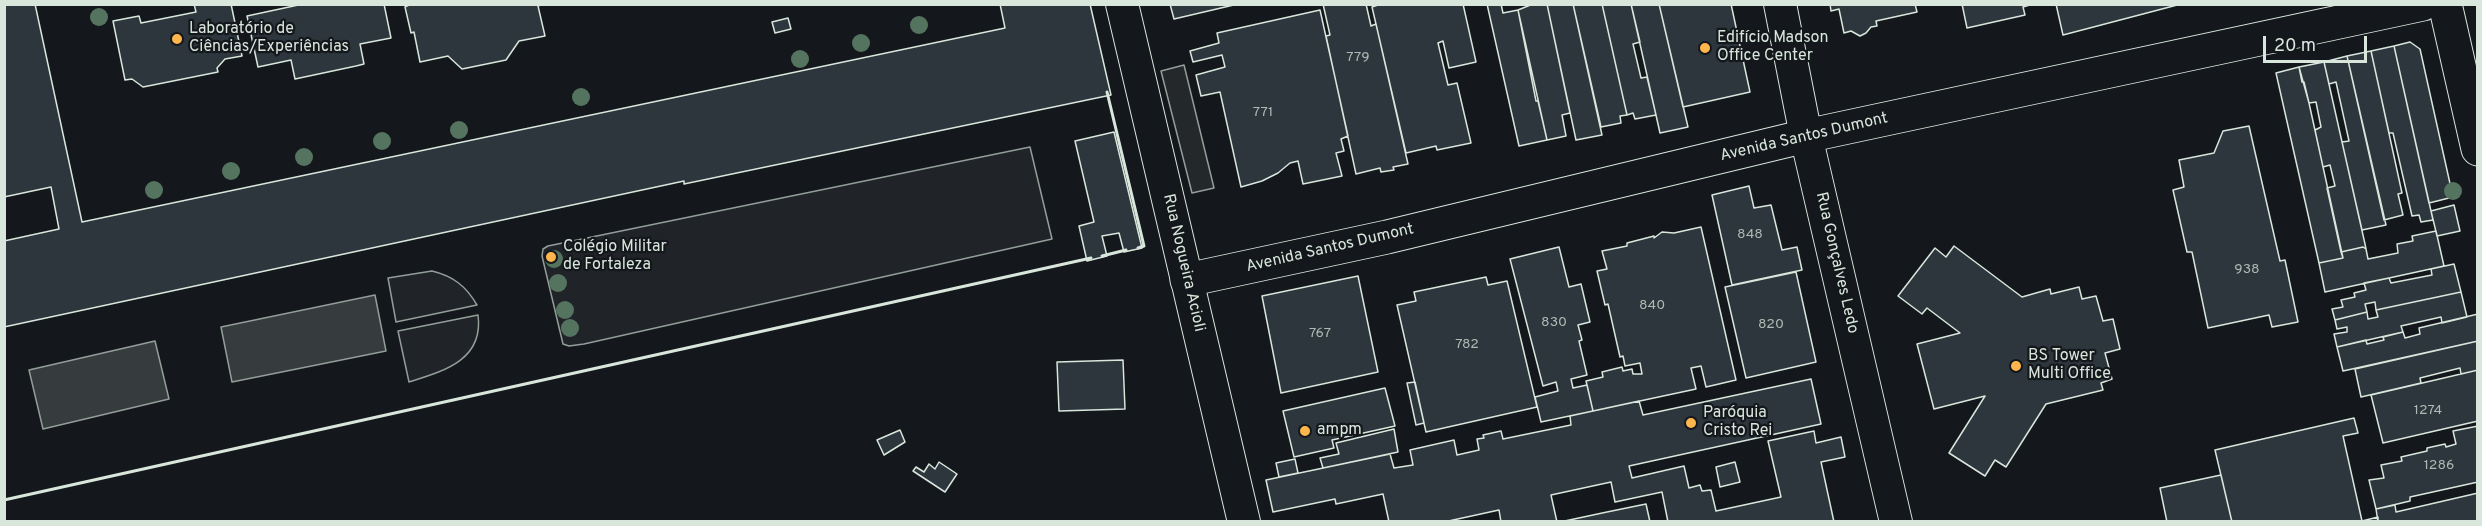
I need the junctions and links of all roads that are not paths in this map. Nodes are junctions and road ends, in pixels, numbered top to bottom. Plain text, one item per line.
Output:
1 (1122, 4) edge
2 (1780, 4) edge
3 (2423, 4) edge
4 (2445, 4) edge
5 (1806, 136) junction
6 (2478, 149) edge
7 (1187, 280) junction
8 (1245, 522) edge
9 (1896, 522) edge

1 - 7 street, Rua Nogueira Acioli
2 - 5 street, Rua Gonçalves Ledo
3 - 5 main road, Avenida Santos Dumont
4 - 6 main road
5 - 7 main road, Avenida Santos Dumont
5 - 9 street, Rua Gonçalves Ledo
7 - 8 street, Rua Nogueira Acioli

